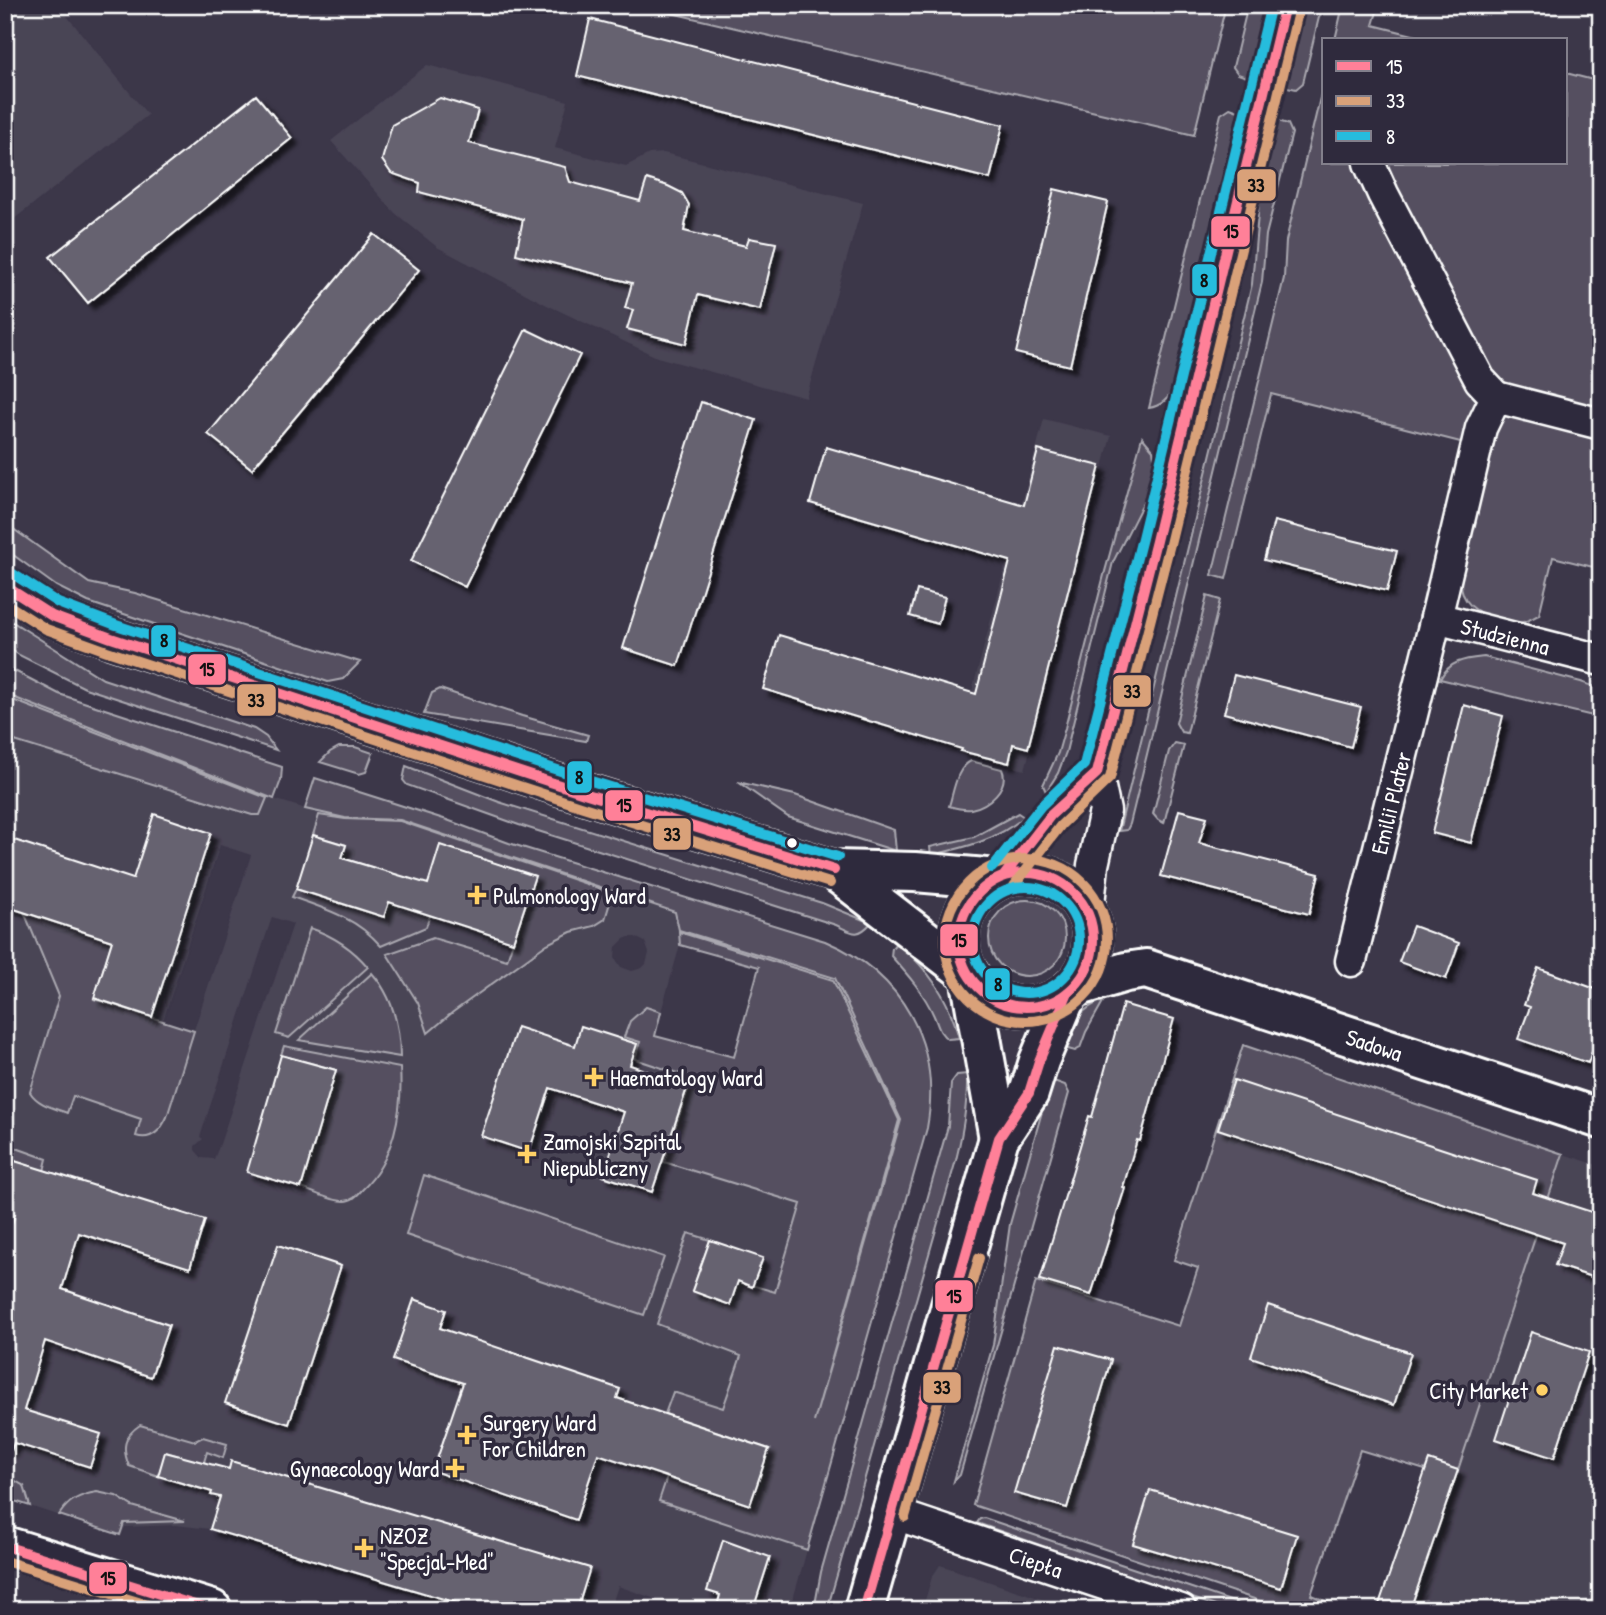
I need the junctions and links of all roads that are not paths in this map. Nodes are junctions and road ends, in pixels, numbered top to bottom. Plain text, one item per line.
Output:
1 (1285, 5) edge
2 (1369, 164) edge
3 (1496, 397) junction
4 (1601, 424) edge
5 (5, 586) edge
6 (1433, 632) junction
7 (1601, 660) edge
8 (1097, 774) junction
9 (834, 870) junction
10 (1000, 878) junction
11 (1089, 916) junction
12 (1351, 961) dead end
13 (1146, 969) junction
14 (969, 975) junction
15 (1070, 990) junction
16 (1601, 1119) edge
17 (999, 1138) junction
18 (891, 1513) junction
19 (5, 1546) edge
20 (212, 1610) edge
21 (864, 1610) edge
22 (1181, 1610) edge

1 - 8 street
2 - 3 street
3 - 4 street
3 - 6 street, Emilii Plater
5 - 9 main road
6 - 7 street, Studzienna
6 - 12 street, Emilii Plater
8 - 10 street
8 - 11 street
9 - 10 main road
9 - 14 main road
10 - 11 main road
10 - 14 main road
11 - 13 main road, Sadowa
11 - 15 main road
13 - 15 main road, Sadowa
13 - 16 main road, Sadowa
14 - 15 main road
14 - 17 main road
15 - 17 main road
17 - 18 main road
18 - 21 main road
18 - 22 street, Ciepła
19 - 20 main road

